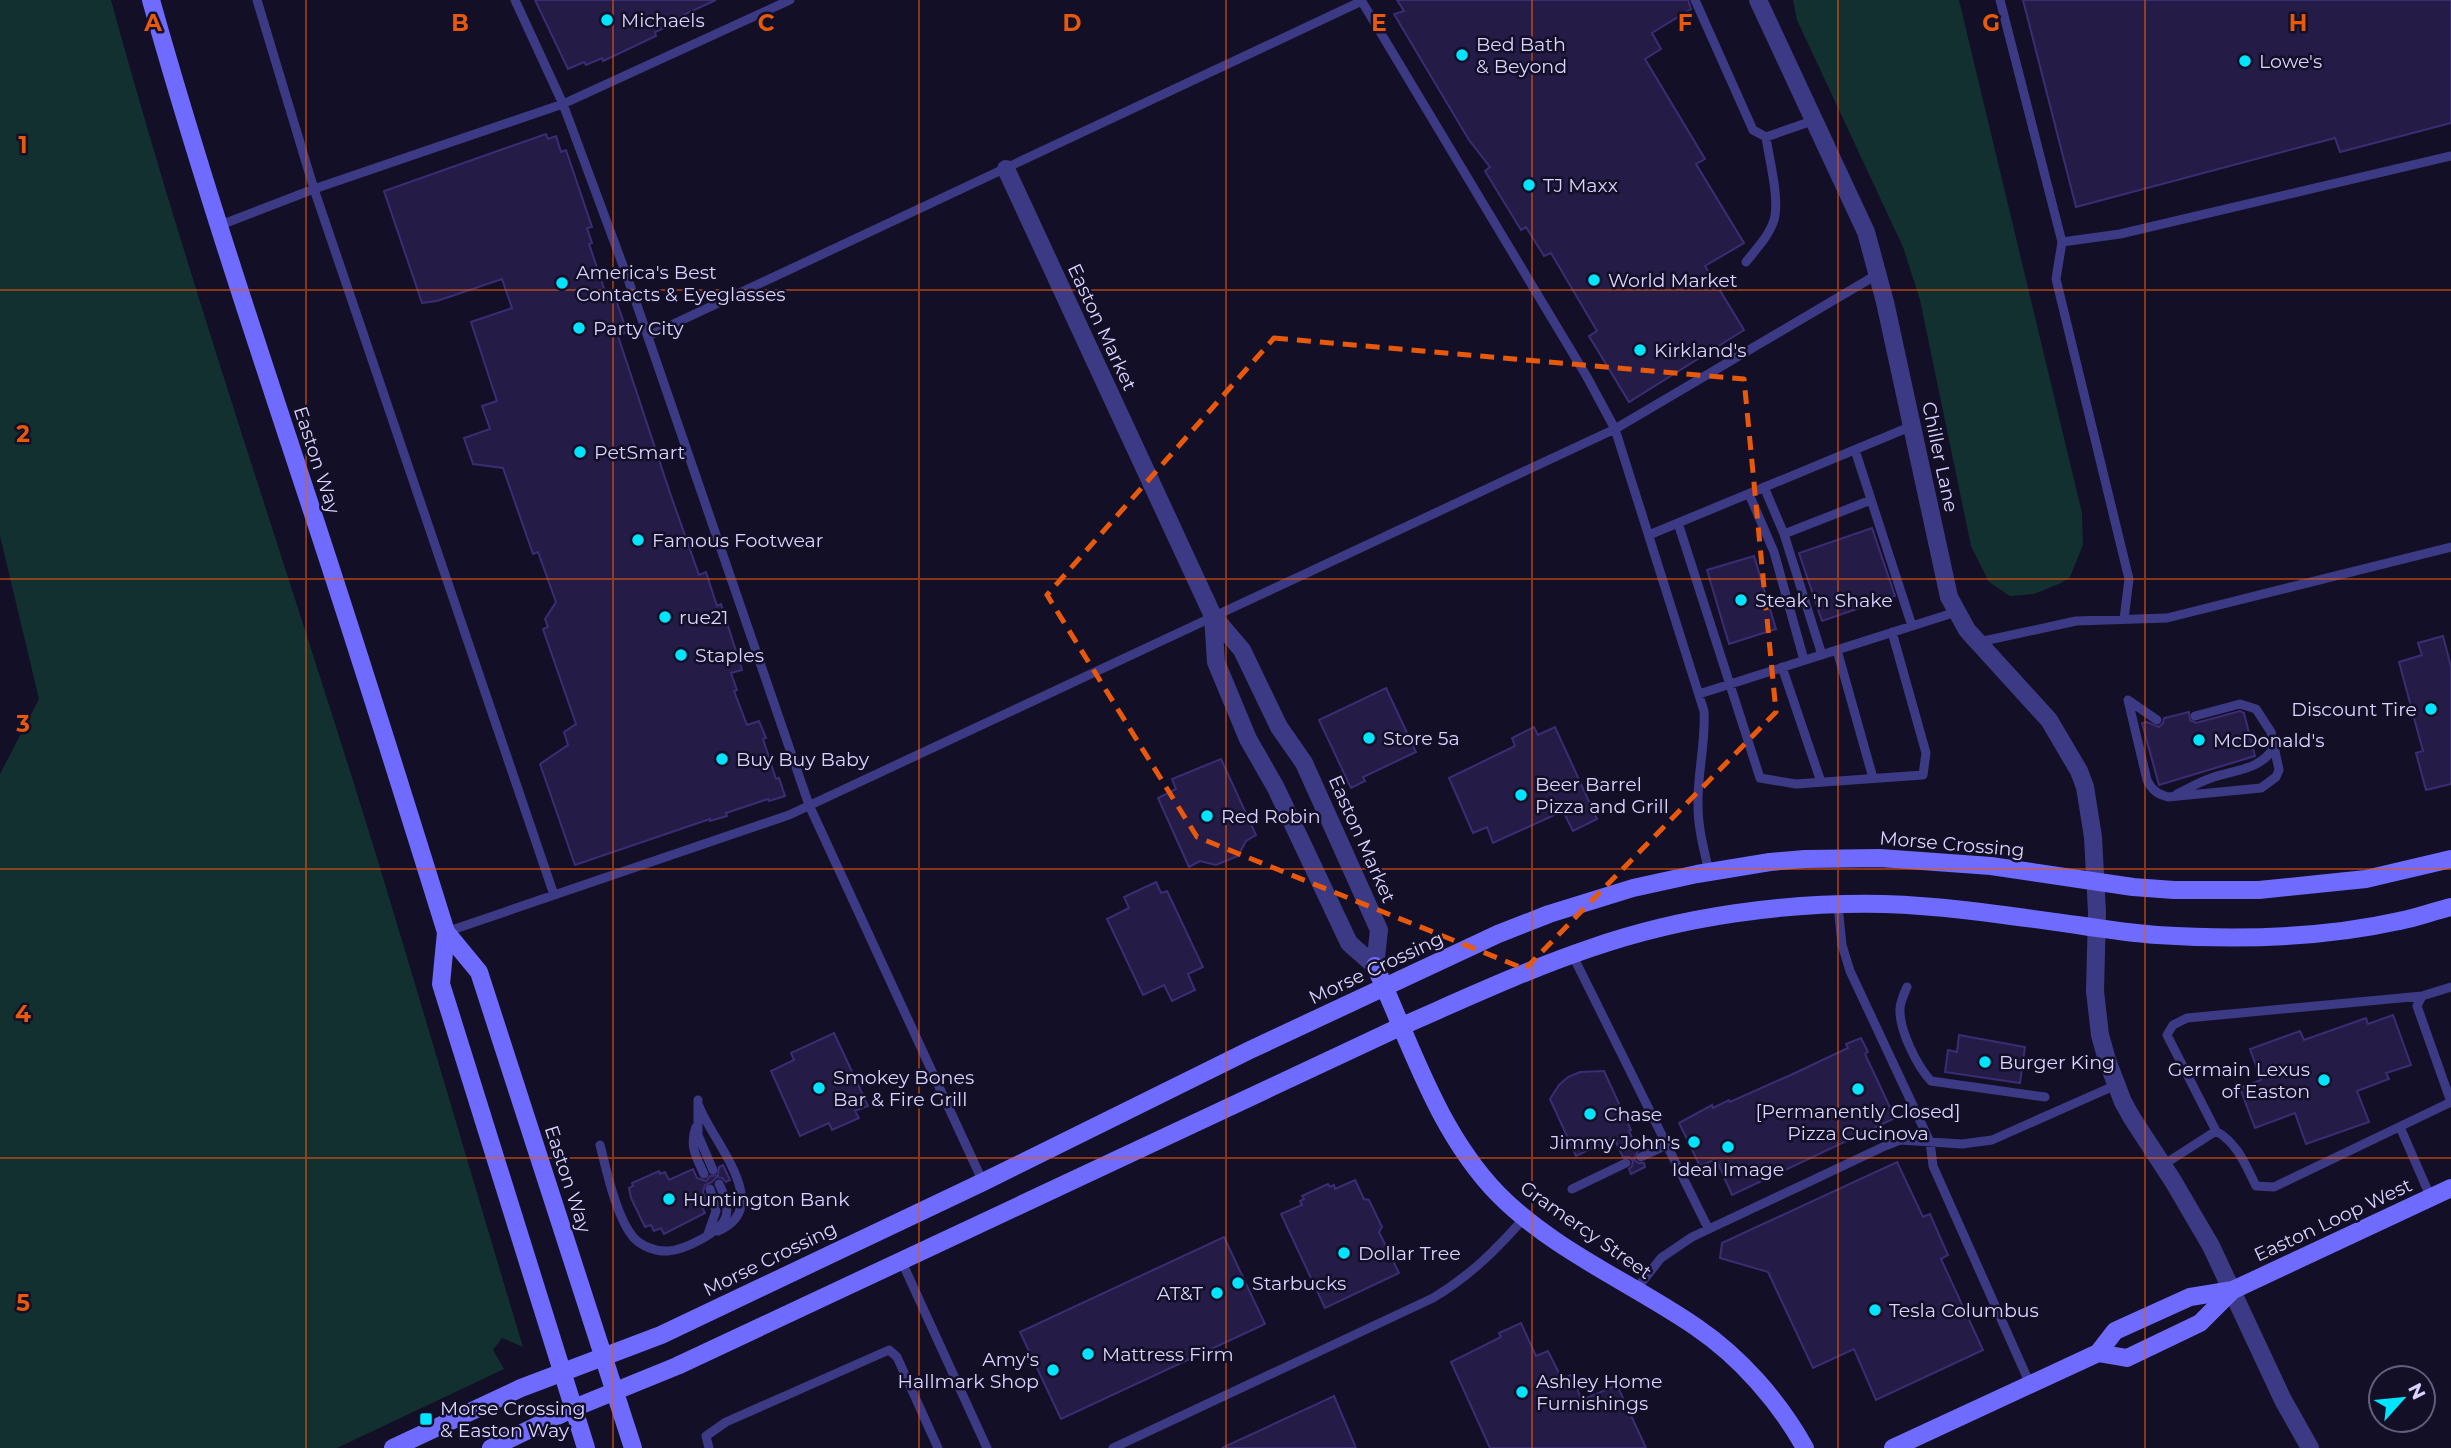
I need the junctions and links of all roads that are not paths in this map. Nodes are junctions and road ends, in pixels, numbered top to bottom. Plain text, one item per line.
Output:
1 (151, 0) edge
2 (257, 0) edge
3 (515, 0) edge
4 (790, 0) edge
5 (1695, 0) edge
6 (1758, 0) edge
7 (2000, 0) edge
8 (1361, 1) edge
9 (563, 104) junction
10 (1815, 120) junction
11 (1766, 137) junction
12 (2451, 156) edge
13 (1006, 169) junction
14 (314, 189) junction
15 (218, 226) junction
16 (2062, 242) junction
17 (1745, 262) dead end
18 (1878, 274) junction
19 (648, 336) junction
20 (1912, 426) junction
21 (1615, 429) junction
22 (1855, 450) junction
23 (1764, 487) junction
24 (1749, 494) junction
25 (1871, 500) junction
26 (1678, 523) junction
27 (1784, 534) junction
28 (1649, 535) junction
29 (2451, 547) edge
30 (1956, 612) junction
31 (1213, 616) junction
32 (2124, 619) junction
33 (1912, 626) junction
34 (1892, 632) junction
35 (1978, 643) junction
36 (1837, 650) junction
37 (1822, 655) junction
38 (1804, 660) junction
39 (1782, 667) junction
40 (1731, 684) junction
41 (1699, 694) junction
42 (2195, 716) dead end
43 (2157, 720) dead end
44 (2274, 747) junction
45 (1873, 778) junction
46 (1821, 782) junction
47 (2173, 796) junction
48 (809, 805) junction
49 (2451, 859) edge
50 (1709, 872) junction
51 (2096, 883) junction
52 (554, 895) junction
53 (1838, 905) junction
54 (2451, 906) edge
55 (2097, 928) junction
56 (446, 932) junction
57 (1572, 954) junction
58 (1376, 966) junction
59 (1384, 986) junction
60 (1906, 987) dead end
61 (2451, 987) edge
62 (2421, 996) junction
63 (1402, 1026) junction
64 (2116, 1085) junction
65 (2045, 1097) dead end
66 (2451, 1102) edge
67 (2400, 1127) junction
68 (2216, 1131) junction
69 (1930, 1142) junction
70 (1667, 1145) junction
71 (600, 1146) dead end
72 (1641, 1157) dead end
73 (1626, 1163) dead end
74 (2163, 1165) junction
75 (708, 1172) dead end
76 (983, 1182) junction
77 (715, 1186) dead end
78 (2451, 1188) edge
79 (1572, 1189) dead end
80 (2431, 1198) junction
81 (1525, 1217) junction
82 (1708, 1228) junction
83 (710, 1234) junction
84 (901, 1260) junction
85 (2233, 1290) junction
86 (1636, 1291) junction
87 (2098, 1353) junction
88 (603, 1357) junction
89 (563, 1372) junction
90 (2030, 1384) junction
91 (615, 1392) junction
92 (574, 1408) junction
93 (394, 1448) edge
94 (491, 1448) edge
95 (586, 1448) edge
96 (633, 1448) edge
97 (709, 1448) edge
98 (938, 1448) edge
99 (987, 1448) edge
100 (1113, 1448) edge
101 (1805, 1448) edge
102 (1893, 1448) edge
103 (2310, 1448) edge

1 - 15 main road, Easton Way
2 - 14 lane
3 - 9 lane
4 - 9 lane
5 - 11 lane
6 - 10 street, Chiller Lane
7 - 16 lane
8 - 13 lane
8 - 21 lane
9 - 14 lane
9 - 19 lane
10 - 11 lane
10 - 18 street, Chiller Lane
11 - 17 lane
12 - 16 lane
13 - 19 lane
13 - 31 street, Easton Market
14 - 15 lane
14 - 52 lane
15 - 56 main road, Easton Way
16 - 32 lane
18 - 20 street, Chiller Lane
18 - 21 lane
19 - 48 lane
20 - 22 lane
20 - 30 street, Chiller Lane
21 - 28 lane
21 - 31 lane
22 - 23 lane
22 - 25 lane
23 - 24 lane
23 - 27 lane
24 - 26 lane
24 - 38 lane
25 - 27 lane
25 - 33 lane
26 - 28 lane
26 - 40 lane
27 - 37 lane
28 - 41 lane
29 - 32 lane
30 - 33 lane
30 - 35 street, Chiller Lane
31 - 48 lane
31 - 58 street, Easton Market
31 - 58 street, Easton Market
32 - 35 lane
33 - 34 lane
34 - 36 lane
34 - 45 lane
35 - 51 street, Chiller Lane
36 - 37 lane
36 - 45 lane
37 - 38 lane
38 - 39 lane
39 - 40 lane
39 - 46 lane
40 - 41 lane
40 - 46 lane
41 - 50 lane
42 - 44 lane
43 - 47 lane
44 - 47 lane
44 - 47 lane
45 - 46 lane
48 - 52 lane
48 - 76 lane
49 - 51 main road, Morse Crossing
50 - 51 main road, Morse Crossing
50 - 59 main road, Morse Crossing
51 - 55 street, Chiller Lane
52 - 56 lane
53 - 55 main road
53 - 57 main road
53 - 69 lane
54 - 55 main road
55 - 64 street, Chiller Lane
56 - 88 main road, Easton Way
56 - 89 main road, Easton Way
57 - 63 main road
57 - 70 lane
58 - 59 main road, Gramercy Street
59 - 63 main road, Gramercy Street
59 - 76 main road, Morse Crossing
60 - 65 lane
61 - 62 lane
62 - 66 lane
62 - 68 lane
63 - 81 main road, Gramercy Street
63 - 84 main road
64 - 69 lane
64 - 74 street, Chiller Lane
66 - 67 lane
67 - 68 lane
67 - 80 lane
68 - 74 lane
69 - 82 lane
69 - 90 lane
70 - 72 lane
70 - 82 lane
71 - 83 lane
73 - 79 lane
74 - 85 street, Chiller Lane
75 - 83 lane
76 - 88 main road, Morse Crossing
77 - 83 lane
78 - 80 main road, Easton Loop West
80 - 85 main road, Easton Loop West
81 - 86 main road, Gramercy Street
81 - 100 lane
82 - 86 lane
84 - 91 main road
84 - 99 lane
85 - 87 main road, Easton Loop West
85 - 87 main road, Easton Loop West
85 - 103 street, Chiller Lane
86 - 101 main road, Gramercy Street
87 - 90 main road, Easton Loop West
88 - 89 main road, Morse Crossing
88 - 91 main road, Easton Way
89 - 92 main road, Easton Way
89 - 93 main road, Morse Crossing
90 - 102 main road, Easton Loop West
91 - 92 main road
91 - 96 main road, Easton Way
92 - 94 main road
92 - 95 main road, Easton Way
97 - 98 lane

